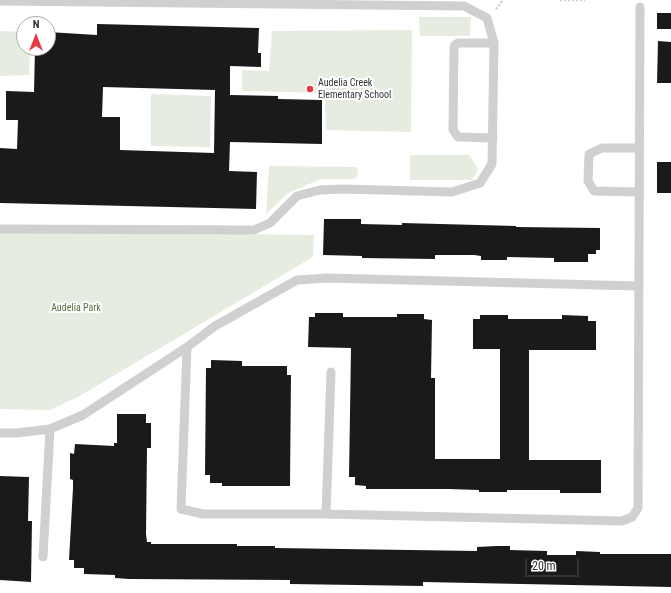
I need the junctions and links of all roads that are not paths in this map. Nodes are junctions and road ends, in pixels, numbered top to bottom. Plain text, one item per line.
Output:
1 (0, 1) edge
2 (640, 7) dead end
3 (494, 43) junction
4 (492, 138) junction
5 (639, 148) junction
6 (639, 192) junction
7 (0, 229) edge
8 (638, 286) junction
9 (187, 347) junction
10 (331, 372) dead end
11 (50, 428) junction
12 (0, 433) edge
13 (326, 514) junction
14 (43, 557) dead end

1 - 3 lane
2 - 5 lane
3 - 4 lane
3 - 4 lane
4 - 7 lane
5 - 6 lane
5 - 6 lane
6 - 8 lane
8 - 9 lane
8 - 13 lane
9 - 11 lane
9 - 13 lane
10 - 13 lane
11 - 12 lane
11 - 14 lane

